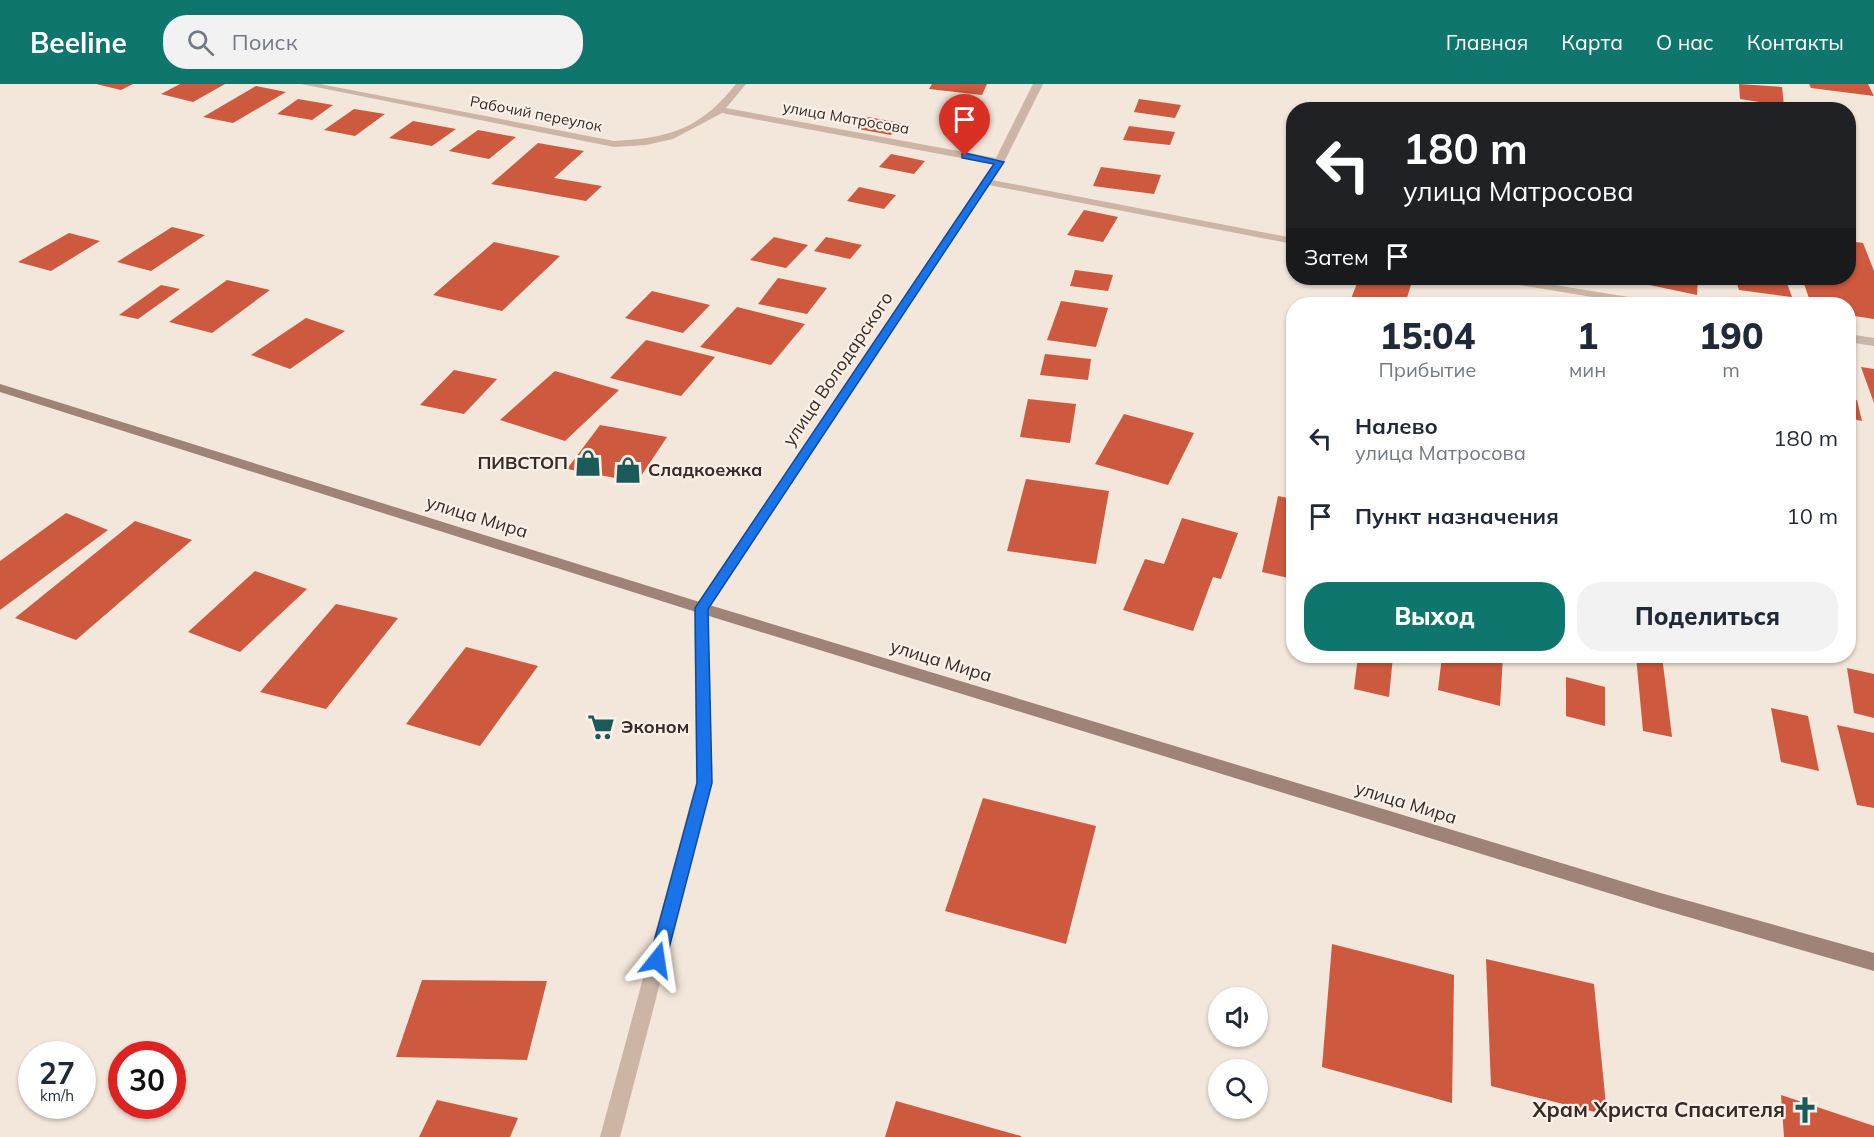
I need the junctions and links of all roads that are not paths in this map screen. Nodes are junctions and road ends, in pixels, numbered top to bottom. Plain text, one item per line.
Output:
1 (306, 84) edge
2 (741, 84) edge
3 (1038, 84) edge
4 (720, 110) junction
5 (999, 162) junction
6 (987, 182) junction
7 (1286, 240) edge
8 (1538, 285) edge
9 (1611, 297) edge
10 (1856, 339) edge
11 (1874, 342) edge
12 (0, 388) edge
13 (701, 608) junction
14 (1874, 962) edge
15 (610, 1137) edge

1 - 4 street, Рабочий переулок
2 - 4 street
3 - 5 street, улица Володарского
4 - 5 street, улица Матросова
5 - 6 street, улица Володарского
6 - 7 street
6 - 13 street, улица Володарского
8 - 9 street
10 - 11 street
12 - 13 main road, улица Мира
13 - 14 main road, улица Мира
13 - 15 street

